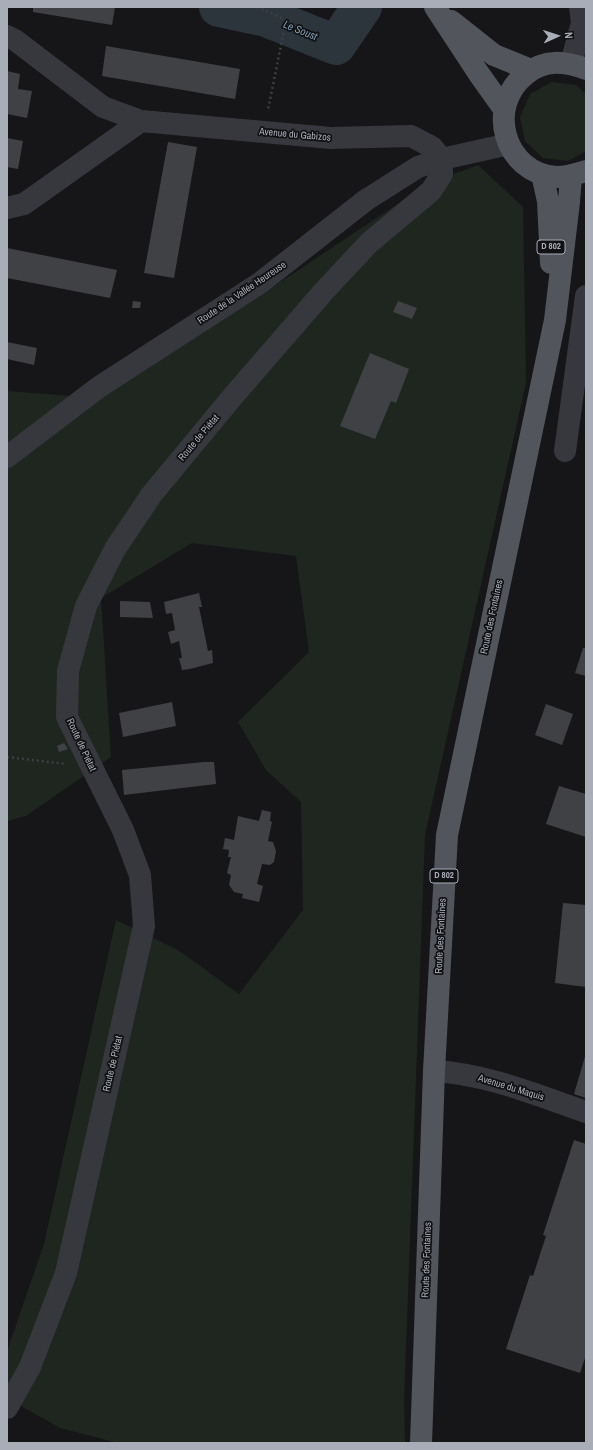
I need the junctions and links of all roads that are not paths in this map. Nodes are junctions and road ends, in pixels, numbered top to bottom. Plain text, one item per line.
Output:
1 (580, 7) edge
2 (436, 8) edge
3 (7, 36) edge
4 (578, 66) edge
5 (531, 70) junction
6 (504, 109) junction
7 (141, 121) junction
8 (509, 144) junction
9 (442, 159) junction
10 (579, 173) edge
11 (542, 174) junction
12 (7, 208) edge
13 (586, 296) edge
14 (555, 320) junction
15 (565, 451) dead end
16 (7, 456) edge
17 (434, 1071) junction
18 (586, 1112) edge
19 (7, 1408) edge
20 (421, 1443) edge

1 - 4 street
2 - 5 main road
2 - 6 main road
3 - 7 street, Avenue du Gabizos
4 - 5 main road
5 - 6 main road
6 - 8 main road
7 - 9 street, Avenue du Gabizos
7 - 12 street
8 - 9 street, Route de la Vallée Heureuse
8 - 11 main road
9 - 16 street, Route de la Vallée Heureuse
9 - 19 street, Route de Piétat
10 - 11 main road
10 - 14 main road, Route des Fontaines / D 802
11 - 14 main road, Route des Fontaines / D 802
13 - 15 street
14 - 17 main road, Route des Fontaines / D 802
17 - 18 street, Avenue du Maquis
17 - 20 main road, Route des Fontaines / D 802

